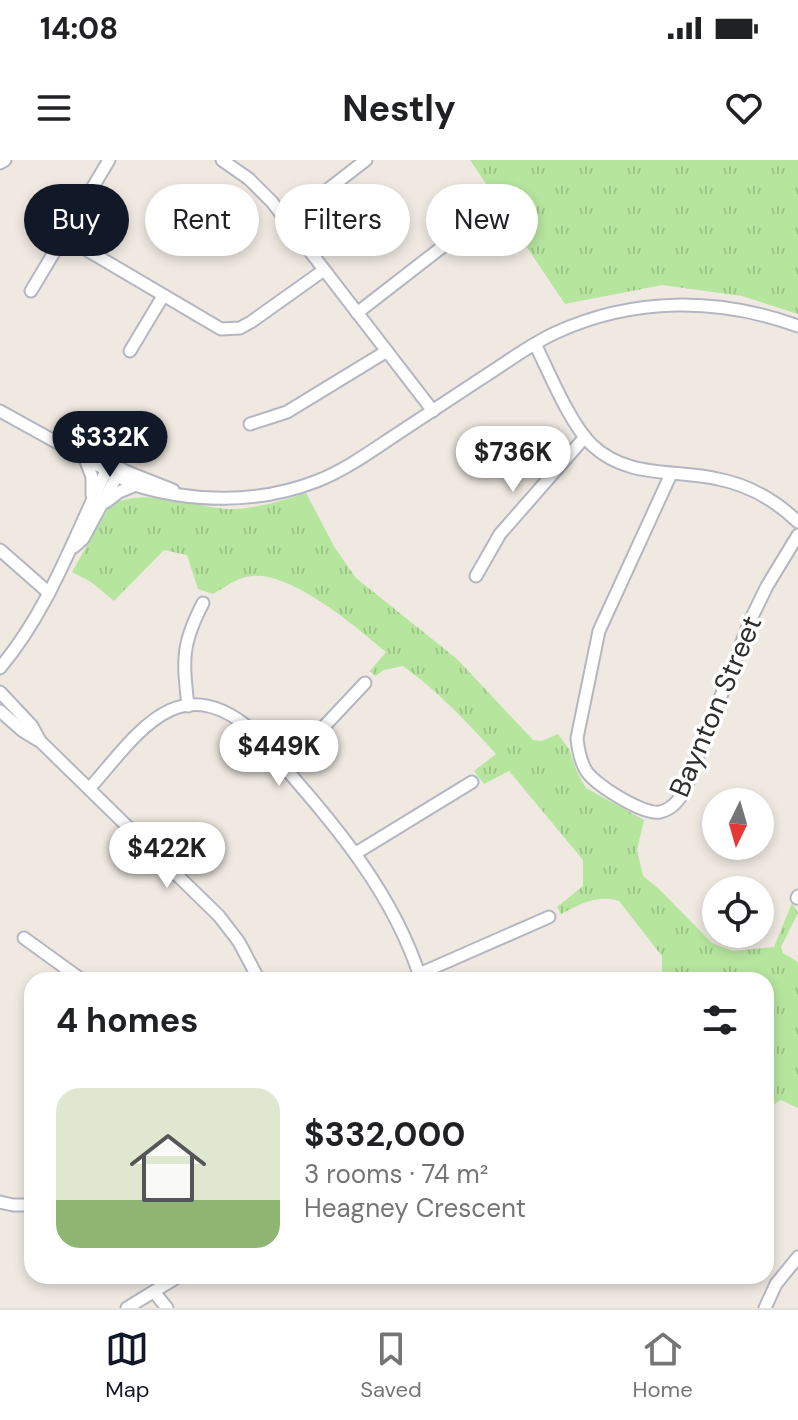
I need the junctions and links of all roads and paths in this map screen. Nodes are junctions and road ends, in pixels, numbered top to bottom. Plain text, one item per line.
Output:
1 (5, 160) edge
2 (109, 160) edge
3 (222, 160) edge
4 (366, 160) edge
5 (0, 163) edge
6 (94, 184) edge
7 (335, 184) edge
8 (275, 207) edge
9 (51, 256) edge
10 (96, 256) edge
11 (313, 256) edge
12 (430, 256) edge
13 (324, 270) junction
14 (31, 291) dead end
15 (163, 296) junction
16 (357, 313) junction
17 (798, 326) edge
18 (535, 344) junction
19 (130, 351) dead end
20 (387, 351) junction
21 (0, 411) edge
22 (433, 411) junction
23 (250, 424) dead end
24 (585, 437) junction
25 (64, 444) junction
26 (86, 461) junction
27 (113, 470) junction
28 (671, 474) junction
29 (136, 485) junction
30 (180, 494) junction
31 (95, 506) junction
32 (798, 522) edge
33 (798, 535) edge
34 (0, 550) edge
35 (476, 576) dead end
36 (49, 593) junction
37 (203, 603) dead end
38 (0, 668) edge
39 (365, 683) dead end
40 (0, 692) edge
41 (188, 706) junction
42 (0, 711) edge
43 (41, 742) junction
44 (285, 768) junction
45 (472, 782) dead end
46 (89, 789) junction
47 (356, 853) junction
48 (549, 917) dead end
49 (24, 938) dead end
50 (71, 972) edge
51 (255, 972) edge
52 (418, 972) edge
53 (431, 972) edge
54 (0, 1202) edge
55 (24, 1205) edge
56 (798, 1257) edge
57 (166, 1284) edge
58 (154, 1292) junction
59 (127, 1308) edge
60 (167, 1308) edge
61 (765, 1308) edge

1 - 5 street
2 - 6 street
3 - 8 street
4 - 7 street
9 - 14 street
10 - 15 street
11 - 13 street
12 - 16 street
13 - 15 street
13 - 16 street
15 - 19 street
16 - 20 street
17 - 18 street
18 - 22 street
18 - 24 street
20 - 22 street
20 - 23 street
21 - 25 street
22 - 30 street
24 - 28 street
24 - 35 street
25 - 26 street
25 - 27 street
26 - 27 street
26 - 31 street
27 - 29 street
27 - 30 street
27 - 31 street
28 - 32 street
28 - 33 street, Baynton Street
29 - 30 street
29 - 31 street
31 - 36 street
34 - 36 street
36 - 38 street
37 - 41 street
39 - 44 street
40 - 43 street
41 - 44 street
41 - 46 street
42 - 43 street
43 - 46 street
44 - 47 street
45 - 47 street
46 - 51 street
47 - 52 street
48 - 53 street
49 - 50 street
54 - 55 street
56 - 61 street
57 - 58 street
58 - 59 street
58 - 60 street

